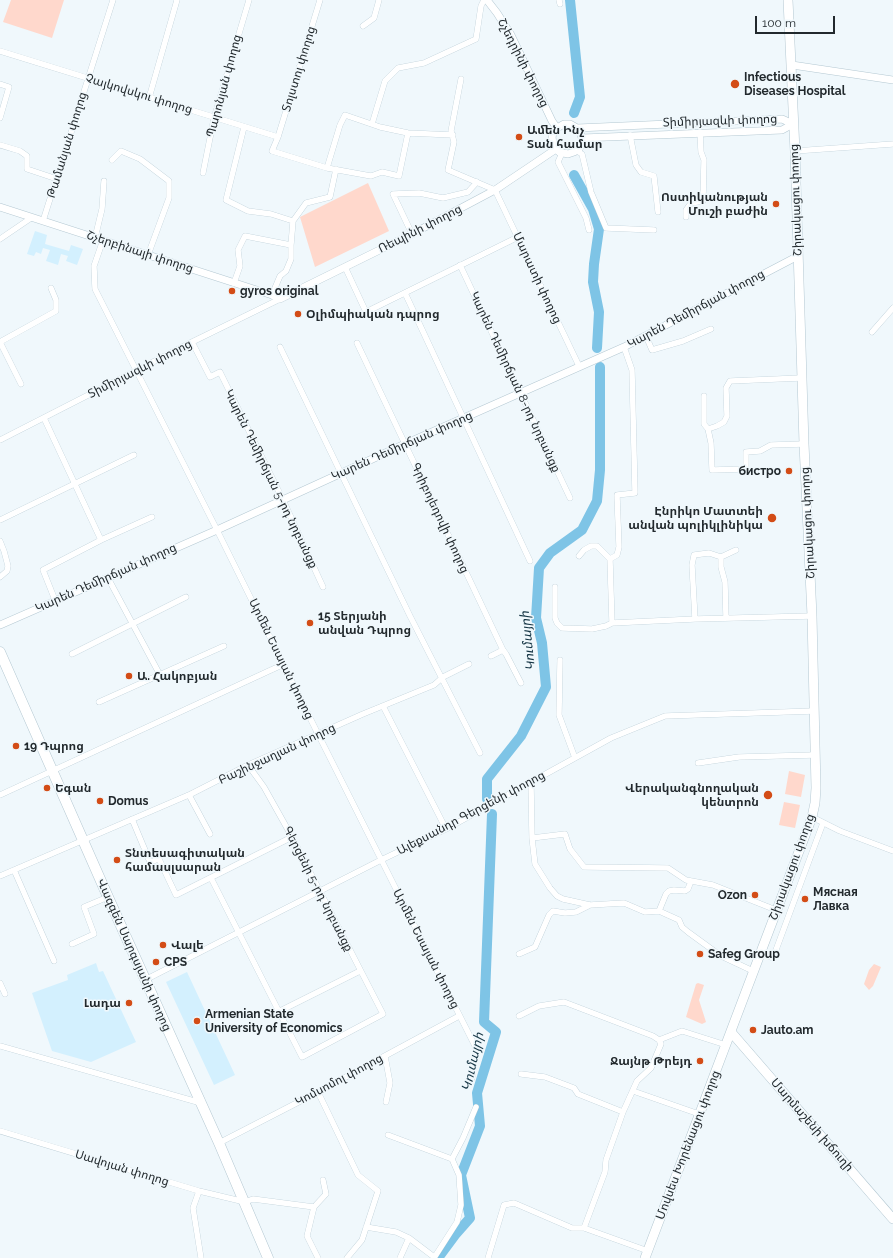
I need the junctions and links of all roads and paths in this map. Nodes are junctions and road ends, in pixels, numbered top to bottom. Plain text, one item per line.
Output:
1 (113, 0) edge
2 (177, 0) edge
3 (248, 0) edge
4 (320, 0) edge
5 (379, 0) edge
6 (485, 0) edge
7 (788, 0) edge
8 (363, 26) dead end
9 (0, 51) edge
10 (792, 65) junction
11 (88, 79) junction
12 (461, 79) dead end
13 (893, 80) edge
14 (0, 84) edge
15 (149, 98) junction
16 (0, 118) edge
17 (214, 118) junction
18 (720, 121) junction
19 (372, 124) junction
20 (793, 124) junction
21 (244, 127) junction
22 (557, 128) junction
23 (577, 128) junction
24 (720, 131) junction
25 (700, 132) junction
26 (408, 133) junction
27 (453, 135) junction
28 (630, 135) junction
29 (278, 137) junction
30 (582, 138) junction
31 (893, 144) edge
32 (0, 145) edge
33 (559, 151) junction
34 (577, 151) junction
35 (795, 151) junction
36 (112, 160) dead end
37 (327, 168) junction
38 (336, 169) junction
39 (203, 173) dead end
40 (57, 179) junction
41 (104, 181) dead end
42 (477, 182) junction
43 (495, 190) junction
44 (0, 207) edge
45 (658, 212) dead end
46 (686, 217) dead end
47 (32, 218) junction
48 (43, 221) junction
49 (293, 221) junction
50 (589, 230) dead end
51 (654, 230) dead end
52 (412, 234) junction
53 (518, 237) junction
54 (95, 238) junction
55 (0, 239) edge
56 (103, 240) junction
57 (291, 246) junction
58 (148, 255) junction
59 (798, 256) junction
60 (460, 265) junction
61 (345, 267) junction
62 (234, 283) junction
63 (51, 288) dead end
64 (405, 293) junction
65 (272, 295) junction
66 (280, 299) junction
67 (893, 308) edge
68 (711, 329) dead end
69 (872, 332) dead end
70 (646, 336) junction
71 (0, 342) edge
72 (192, 342) junction
73 (357, 344) dead end
74 (280, 347) dead end
75 (624, 347) junction
76 (579, 366) junction
77 (137, 370) junction
78 (802, 378) junction
79 (21, 384) dead end
80 (521, 392) junction
81 (704, 396) dead end
82 (44, 418) junction
83 (464, 418) junction
84 (708, 428) junction
85 (0, 440) edge
86 (405, 444) junction
87 (804, 444) junction
88 (134, 455) dead end
89 (341, 473) junction
90 (76, 484) junction
91 (570, 498) dead end
92 (283, 500) junction
93 (152, 517) dead end
94 (0, 520) edge
95 (218, 530) junction
96 (101, 540) junction
97 (0, 541) edge
98 (736, 550) dead end
99 (579, 556) dead end
100 (721, 557) junction
101 (610, 559) junction
102 (530, 561) dead end
103 (0, 577) edge
104 (108, 578) junction
105 (323, 587) dead end
106 (555, 587) dead end
107 (186, 597) dead end
108 (54, 600) junction
109 (812, 616) junction
110 (726, 618) junction
111 (695, 619) junction
112 (612, 623) junction
113 (132, 624) junction
114 (0, 625) edge
115 (224, 646) dead end
116 (503, 650) junction
117 (0, 652) edge
118 (72, 654) dead end
119 (491, 656) dead end
120 (560, 660) dead end
121 (284, 664) junction
122 (469, 664) dead end
123 (160, 675) junction
124 (443, 677) junction
125 (521, 683) dead end
126 (99, 702) dead end
127 (383, 706) junction
128 (814, 711) junction
129 (318, 734) junction
130 (480, 753) dead end
131 (815, 755) junction
132 (575, 758) junction
133 (698, 763) dead end
134 (248, 765) junction
135 (52, 771) junction
136 (531, 782) junction
137 (0, 795) edge
138 (189, 795) junction
139 (812, 817) junction
140 (132, 819) junction
141 (823, 823) junction
142 (446, 829) junction
143 (210, 834) dead end
144 (292, 837) junction
145 (532, 838) junction
146 (83, 840) junction
147 (893, 851) edge
148 (381, 860) junction
149 (14, 870) junction
150 (0, 876) edge
151 (211, 878) junction
152 (691, 881) junction
153 (320, 892) junction
154 (108, 897) junction
155 (590, 905) junction
156 (776, 910) junction
157 (659, 911) junction
158 (238, 933) junction
159 (72, 944) dead end
160 (760, 953) junction
161 (519, 954) dead end
162 (54, 961) dead end
163 (360, 971) junction
164 (753, 971) junction
165 (145, 980) junction
166 (0, 983) edge
167 (5, 994) dead end
168 (278, 1012) junction
169 (459, 1016) junction
170 (519, 1016) dead end
171 (731, 1032) junction
172 (660, 1040) junction
173 (726, 1045) junction
174 (0, 1046) edge
175 (385, 1056) junction
176 (521, 1074) dead end
177 (472, 1078) dead end
178 (632, 1091) junction
179 (318, 1092) junction
180 (386, 1102) dead end
181 (201, 1103) junction
182 (476, 1108) dead end
183 (623, 1112) junction
184 (699, 1114) junction
185 (0, 1131) edge
186 (388, 1134) dead end
187 (219, 1143) junction
188 (452, 1159) junction
189 (323, 1180) dead end
190 (199, 1191) junction
191 (245, 1202) junction
192 (314, 1207) junction
193 (891, 1213) edge
194 (366, 1227) junction
195 (584, 1228) junction
196 (409, 1238) junction
197 (647, 1254) edge
198 (202, 1258) edge
199 (268, 1258) edge
200 (318, 1258) edge
201 (347, 1258) edge
202 (400, 1258) edge
203 (434, 1258) edge
204 (488, 1258) edge

1 - 11 street, Թամանյան փողոց
2 - 15 street
3 - 17 street, Պարոնյան փողոց
4 - 29 street, Տոլստոյ փողոց
5 - 8 street
6 - 19 street
6 - 22 street, Շչեդրինի փողոց
7 - 10 main road, Շիրակացու փողոց
9 - 11 street, Չայկովսկու փողոց
10 - 13 street
10 - 20 main road, Շիրակացու փողոց
11 - 15 street, Չայկովսկու փողոց
11 - 40 street, Թամանյան փողոց
12 - 27 street
14 - 16 street
15 - 17 street, Չայկովսկու փողոց
17 - 21 street, Չայկովսկու փողոց
17 - 39 street, Պարոնյան փողոց
18 - 20 street, Տիմիրյազևի փողոց
18 - 23 street, Տիմիրյազևի փողոց
18 - 24 street
19 - 26 street
19 - 37 street
20 - 24 street, Տիմիրյազևի փողոց
20 - 35 main road, Շիրակացու փողոց
21 - 29 street, Չայկովսկու փողոց
21 - 49 street
22 - 23 street, Տիմիրյազևի փողոց
22 - 33 street
23 - 30 street
24 - 25 street, Տիմիրյազևի փողոց
25 - 28 street, Տիմիրյազևի փողոց
25 - 46 street
26 - 27 street
26 - 38 street
27 - 42 street
28 - 30 street, Տիմիրյազևի փողոց
28 - 45 street
29 - 37 street, Տոլստոյ փողոց
30 - 34 street
31 - 35 street
32 - 40 street
33 - 34 street
33 - 43 street, Ռեպինի փողոց
33 - 50 street
34 - 51 street
35 - 59 main road, Շիրակացու փողոց
36 - 58 street
37 - 38 street
38 - 49 street
40 - 48 street, Թամանյան փողոց
41 - 54 street
42 - 43 street
42 - 52 street
43 - 52 street, Ռեպինի փողոց
43 - 53 street, Մարատի փողոց
44 - 47 street, Շչերբինայի փողոց
47 - 48 street, Շչերբինայի փողոց
47 - 55 street
48 - 54 street, Շչերբինայի փողոց
49 - 57 street
52 - 61 street, Ռեպինի փողոց
53 - 60 street
53 - 76 street, Մարատի փողոց
54 - 56 street, Շչերբինայի փողոց
56 - 58 street, Շչերբինայի փողոց
56 - 77 street, Արմեն Եսայան փողոց
57 - 62 street
57 - 65 street
58 - 62 street, Շչերբինայի փողոց
59 - 70 street, Կարեն Դեմիրճյան փողոց
59 - 78 main road, Շիրակացու փողոց
60 - 64 street
60 - 80 street, Կարեն Դեմիրճյան 8-րդ նրբանցք
61 - 64 street
61 - 66 street, Ռեպինի փողոց
62 - 65 street, Շչերբինայի փողոց
63 - 71 street
64 - 83 street
65 - 66 street, Շչերբինայի փողոց
66 - 72 street, Տիմիրյազևի փողոց
67 - 69 street
68 - 70 street
70 - 75 street, Կարեն Դեմիրճյան փողոց
71 - 79 street
72 - 77 street, Տիմիրյազևի փողոց
72 - 92 street, Կարեն Դեմիրճյան 5-րդ նրբանցք
73 - 86 street, Գրիբոյեդովի փողոց
74 - 89 street
75 - 76 street, Կարեն Դեմիրճյան փողոց
75 - 101 street
76 - 80 street, Կարեն Դեմիրճյան փողոց
77 - 82 street, Տիմիրյազևի փողոց
77 - 95 street, Արմեն Եսայան փողոց
78 - 84 street
78 - 87 main road, Շիրակացու փողոց
80 - 83 street, Կարեն Դեմիրճյան փողոց
80 - 91 street, Կարեն Դեմիրճյան 8-րդ նրբանցք
81 - 84 street
82 - 85 street, Տիմիրյազևի փողոց
82 - 90 street
83 - 86 street, Կարեն Դեմիրճյան փողոց
83 - 102 street
84 - 87 street
86 - 89 street, Կարեն Դեմիրճյան փողոց
86 - 116 street, Գրիբոյեդովի փողոց
87 - 109 main road, Շիրակացու փողոց
88 - 90 street
89 - 92 street, Կարեն Դեմիրճյան փողոց
89 - 124 street
90 - 94 street
90 - 96 street
92 - 95 street, Կարեն Դեմիրճյան փողոց
92 - 105 street, Կարեն Դեմիրճյան 5-րդ նրբանցք
93 - 96 street
95 - 104 street, Կարեն Դեմիրճյան փողոց
95 - 121 street, Արմեն Եսայան փողոց
96 - 108 street
97 - 103 street
98 - 100 street
99 - 101 street
100 - 110 street
100 - 111 street
101 - 112 street
104 - 108 street, Կարեն Դեմիրճյան փողոց
104 - 113 street
106 - 112 street
107 - 113 street
108 - 114 street, Կարեն Դեմիրճյան փողոց
109 - 110 street
109 - 128 main road, Շիրակացու փողոց
110 - 111 street
111 - 112 street
113 - 118 street
113 - 123 street
115 - 123 street
116 - 119 street
116 - 125 street, Գրիբոյեդովի փողոց
117 - 135 highway, Վազգեն Սարգսյանի փողոց
120 - 132 street
121 - 129 street, Արմեն Եսայան փողոց
121 - 135 street
122 - 124 street, Բաշինջաղյան փողոց
123 - 126 street
124 - 127 street, Բաշինջաղյան փողոց
124 - 130 street
127 - 129 street, Բաշինջաղյան փողոց
127 - 142 street
128 - 131 main road, Շիրակացու փողոց
128 - 132 street, Ալեքսանդր Գերցենի փողոց
129 - 134 street, Բաշինջաղյան փողոց
129 - 148 street, Արմեն Եսայան փողոց
131 - 133 street
131 - 139 main road, Շիրակացու փողոց
132 - 136 street, Ալեքսանդր Գերցենի փողոց
134 - 138 street, Բաշինջաղյան փողոց
134 - 144 street, Գերցենի 5-րդ նրբանցք
135 - 137 street
135 - 146 highway, Վազգեն Սարգսյանի փողոց
136 - 142 street, Ալեքսանդր Գերցենի փողոց
136 - 145 street
138 - 140 street, Բաշինջաղյան փողոց
138 - 143 street
139 - 141 street
139 - 156 main road, Շիրակացու փողոց
140 - 146 street, Բաշինջաղյան փողոց
140 - 151 street
141 - 147 street
141 - 160 street
142 - 148 street, Ալեքսանդր Գերցենի փողոց
144 - 151 street
144 - 153 street, Գերցենի 5-րդ նրբանցք
145 - 152 street
145 - 155 street
146 - 149 street, Բաշինջաղյան փողոց
146 - 154 highway, Վազգեն Սարգսյանի փողոց
148 - 153 street, Ալեքսանդր Գերցենի փողոց
148 - 169 street, Արմեն Եսայան փողոց
149 - 150 street, Բաշինջաղյան փողոց
149 - 162 street
151 - 158 street
152 - 156 street
152 - 157 street
153 - 158 street, Ալեքսանդր Գերցենի փողոց
153 - 163 street, Գերցենի 5-րդ նրբանցք
154 - 159 street
154 - 165 highway, Վազգեն Սարգսյանի փողոց
155 - 157 street
155 - 161 street
156 - 160 main road, Շիրակացու փողոց
157 - 164 street
158 - 165 street, Ալեքսանդր Գերցենի փողոց
158 - 168 street
160 - 164 main road, Շիրակացու փողոց
163 - 168 street
163 - 168 street, Գերցենի 5-րդ նրբանցք
164 - 171 main road, Շիրակացու փողոց
165 - 181 highway, Վազգեն Սարգսյանի փողոց
166 - 167 street
169 - 175 street, Կոմսոմոլ փողոց
169 - 177 street, Արմեն Եսայան փողոց
170 - 172 street
171 - 173 main road, Մովսես Խորենացու փողոց
171 - 193 main road, Մարմաշենի խճուղի
172 - 173 street
172 - 178 street
173 - 184 main road, Մովսես Խորենացու փողոց
174 - 181 street
175 - 179 street, Կոմսոմոլ փողոց
175 - 180 street
176 - 183 street
178 - 183 street
178 - 184 street
179 - 187 street, Կոմսոմոլ փողոց
179 - 194 street
181 - 187 highway, Վազգեն Սարգսյանի փողոց
182 - 188 street
183 - 195 street
184 - 197 main road, Մովսես Խորենացու փողոց
185 - 190 street, Սավոյան փողոց
186 - 188 street
187 - 191 highway, Վազգեն Սարգսյանի փողոց
188 - 203 street
189 - 192 street
190 - 191 street, Սավոյան փողոց
190 - 198 street
191 - 192 street, Սավոյան փողոց
191 - 199 highway, Վազգեն Սարգսյանի փողոց
192 - 200 street
194 - 196 street
194 - 201 street
195 - 197 street
195 - 204 street
196 - 202 street
196 - 203 street

